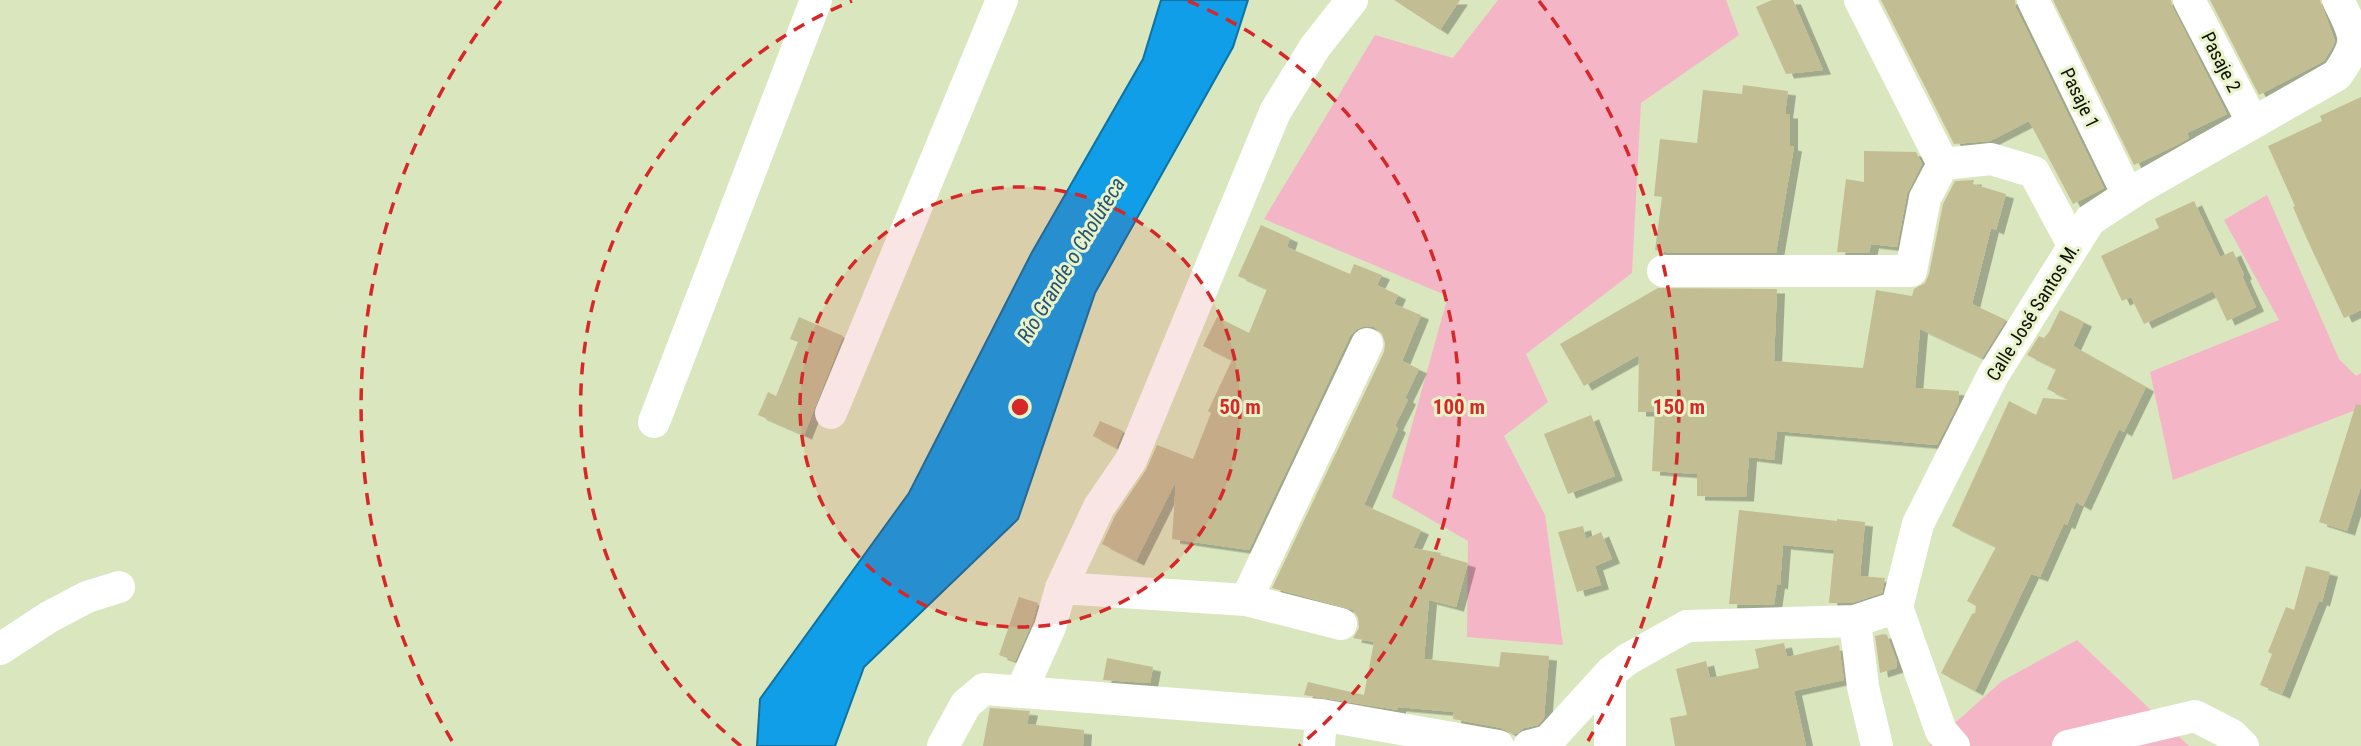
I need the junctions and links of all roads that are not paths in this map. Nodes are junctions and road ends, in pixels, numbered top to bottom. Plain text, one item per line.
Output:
1 (816, 0) edge
2 (1002, 0) edge
3 (1352, 0) edge
4 (1860, 0) edge
5 (2033, 0) edge
6 (2189, 0) edge
7 (2338, 0) edge
8 (2252, 123) junction
9 (1943, 164) junction
10 (2128, 195) junction
11 (2073, 245) junction
12 (1663, 271) dead end
13 (1367, 344) dead end
14 (831, 413) dead end
15 (654, 422) dead end
16 (119, 587) dead end
17 (1061, 588) junction
18 (1246, 600) junction
19 (1897, 607) junction
20 (1855, 621) junction
21 (1341, 624) dead end
22 (0, 649) edge
23 (1610, 673) junction
24 (1021, 692) junction
25 (1320, 731) edge
26 (943, 746) edge
27 (1498, 746) edge
28 (1529, 746) edge
29 (1610, 746) edge
30 (1877, 746) edge
31 (1954, 746) edge
32 (2068, 746) edge
33 (2243, 746) edge

1 - 15 street
2 - 14 street
3 - 17 street
4 - 9 street
5 - 10 street, Pasaje 1
6 - 8 street, Pasaje 2
7 - 8 street, Calle José Santos M.
8 - 10 street, Calle José Santos M.
9 - 11 street
9 - 12 street
10 - 11 street, Calle José Santos M.
11 - 19 street, Calle José Santos M.
13 - 18 street
16 - 22 street
17 - 18 street
17 - 24 street
18 - 21 street
19 - 20 street
19 - 31 street
20 - 23 street
20 - 30 street
23 - 28 street
23 - 29 street
24 - 25 street
24 - 26 street
25 - 27 street
32 - 33 street

